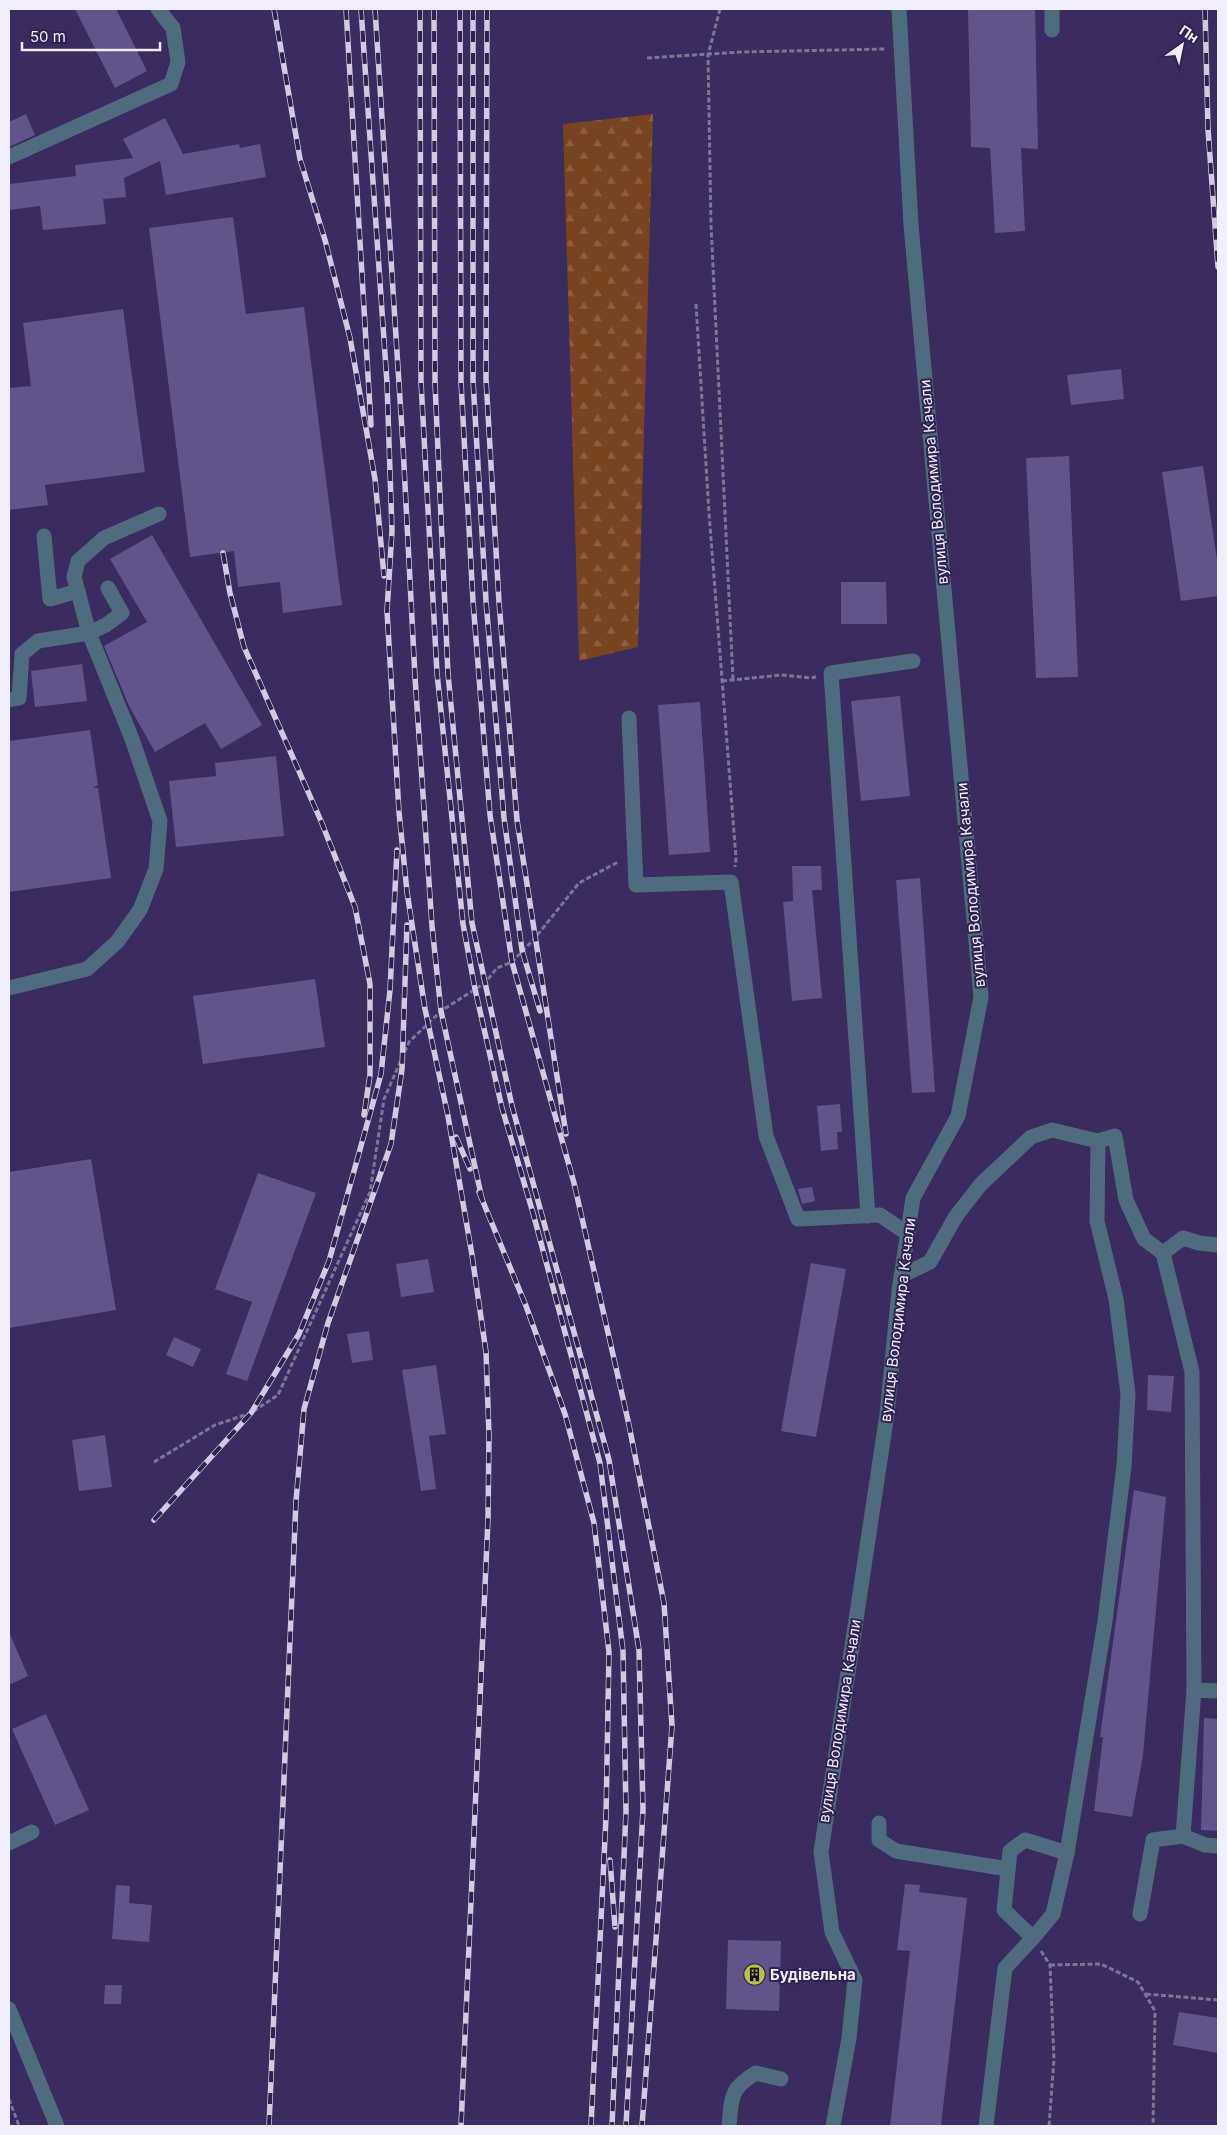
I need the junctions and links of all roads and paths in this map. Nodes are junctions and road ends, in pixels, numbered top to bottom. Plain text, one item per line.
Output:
1 (158, 9) edge
2 (720, 9) edge
3 (898, 9) edge
4 (1052, 9) edge
5 (1052, 30) dead end
6 (901, 49) junction
7 (708, 55) junction
8 (647, 58) dead end
9 (9, 157) edge
10 (696, 304) dead end
11 (159, 514) dead end
12 (44, 536) dead end
13 (108, 588) dead end
14 (78, 591) junction
15 (89, 633) junction
16 (913, 661) dead end
17 (831, 673) junction
18 (734, 679) junction
19 (722, 681) junction
20 (9, 700) edge
21 (629, 718) dead end
22 (634, 854) junction
23 (731, 882) junction
24 (9, 988) edge
25 (1098, 1141) junction
26 (868, 1216) junction
27 (908, 1234) junction
28 (1218, 1245) edge
29 (1163, 1253) junction
30 (901, 1276) junction
31 (154, 1462) dead end
32 (1194, 1690) junction
33 (1218, 1691) edge
34 (879, 1824) dead end
35 (32, 1832) dead end
36 (1183, 1836) junction
37 (9, 1843) edge
38 (1218, 1846) edge
39 (1068, 1853) junction
40 (1008, 1869) junction
41 (1140, 1914) dead end
42 (1033, 1938) junction
43 (1050, 1965) junction
44 (1145, 1994) junction
45 (1218, 2000) edge
46 (9, 2009) edge
47 (781, 2079) dead end
48 (9, 2099) edge
49 (19, 2126) edge
50 (57, 2126) edge
51 (729, 2126) edge
52 (833, 2126) edge
53 (986, 2126) edge
54 (1049, 2126) edge
55 (1153, 2126) edge

1 - 9 street
2 - 7 path
3 - 6 street, вулиця Володимира Качали
4 - 5 street
6 - 7 path
6 - 27 street, вулиця Володимира Качали
7 - 8 path
7 - 18 path
10 - 19 path
11 - 14 street
12 - 14 street
13 - 15 street
14 - 15 street
15 - 20 street
15 - 24 street
16 - 17 street
17 - 18 path
17 - 26 street
18 - 19 path
19 - 23 path
21 - 22 street
22 - 23 street
22 - 31 path
23 - 26 street
25 - 29 street
25 - 30 street
25 - 39 street
26 - 27 street
27 - 30 street, вулиця Володимира Качали
28 - 29 street
29 - 32 street
30 - 52 street, вулиця Володимира Качали
32 - 33 street
32 - 36 street
34 - 40 street
35 - 37 street
36 - 38 street
36 - 41 street
39 - 40 street
39 - 42 street
40 - 42 street
42 - 43 path
42 - 53 street
43 - 44 path
43 - 54 path
44 - 45 path
44 - 55 path
46 - 50 street
47 - 51 street
48 - 49 path

